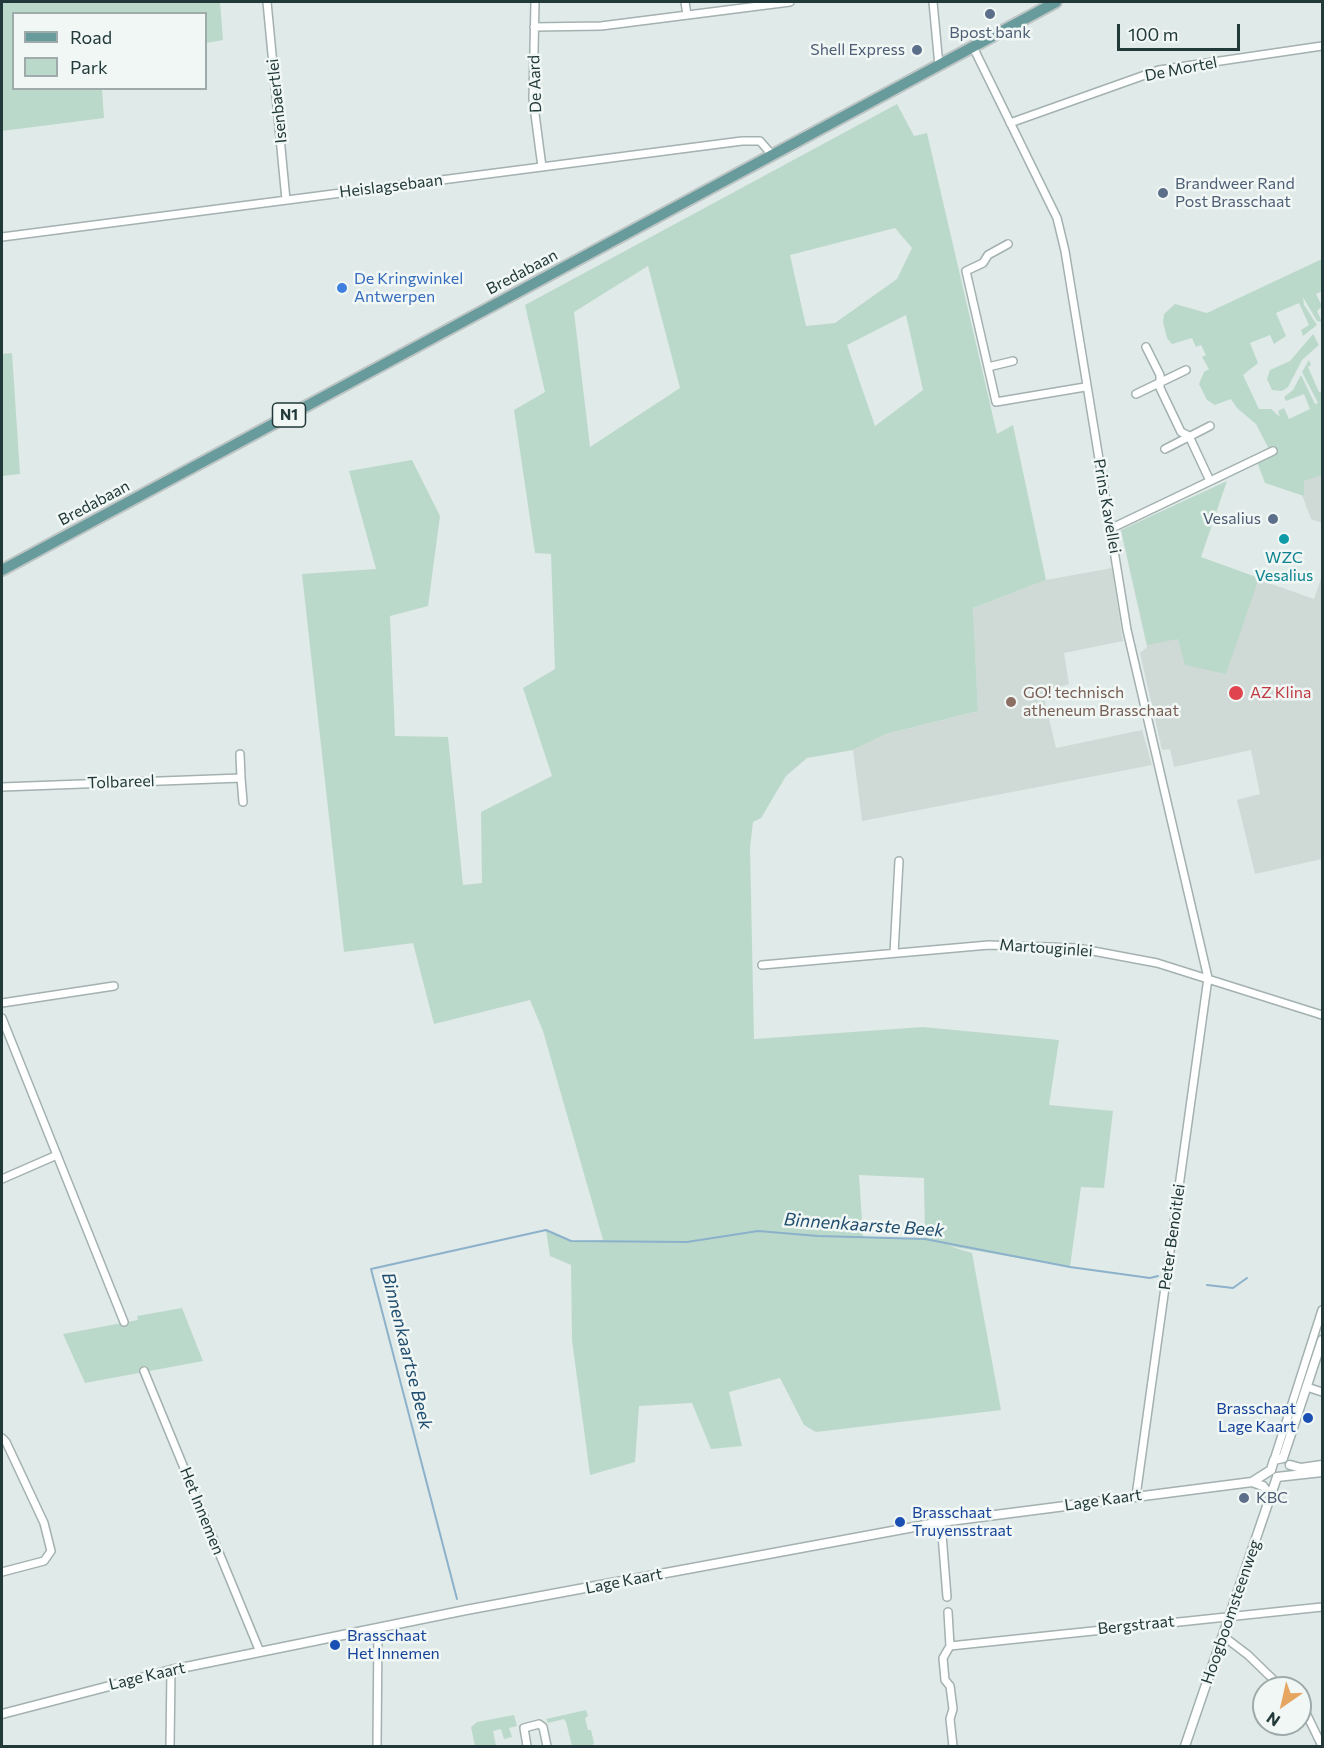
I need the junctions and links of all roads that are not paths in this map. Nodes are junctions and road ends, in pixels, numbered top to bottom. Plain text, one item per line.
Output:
1 (267, 2) edge
2 (535, 2) edge
3 (685, 2) edge
4 (790, 2) edge
5 (933, 2) edge
6 (1056, 2) edge
7 (687, 15) junction
8 (534, 27) junction
9 (1323, 46) edge
10 (973, 47) junction
11 (939, 66) junction
12 (1010, 123) junction
13 (773, 156) junction
14 (542, 167) junction
15 (286, 200) junction
16 (2, 237) edge
17 (1008, 244) dead end
18 (1146, 347) dead end
19 (1013, 361) dead end
20 (988, 367) junction
21 (1186, 370) dead end
22 (1160, 382) junction
23 (1085, 387) junction
24 (1136, 393) dead end
25 (1210, 426) dead end
26 (1189, 436) junction
27 (1165, 449) dead end
28 (1273, 451) dead end
29 (1210, 481) junction
30 (1112, 528) junction
31 (2, 570) edge
32 (240, 754) dead end
33 (241, 778) junction
34 (2, 786) edge
35 (243, 802) dead end
36 (899, 861) dead end
37 (894, 953) junction
38 (762, 966) dead end
39 (1208, 978) junction
40 (114, 986) dead end
41 (2, 1003) edge
42 (1323, 1015) edge
43 (2, 1018) edge
44 (57, 1155) junction
45 (2, 1179) edge
46 (1323, 1310) edge
47 (124, 1322) dead end
48 (1323, 1340) edge
49 (144, 1371) dead end
50 (1307, 1386) junction
51 (1323, 1392) edge
52 (2, 1438) edge
53 (1278, 1459) junction
54 (1290, 1465) junction
55 (1323, 1465) edge
56 (1323, 1472) edge
57 (1274, 1474) junction
58 (1288, 1474) junction
59 (1252, 1482) junction
60 (1136, 1496) junction
61 (1271, 1497) junction
62 (941, 1522) junction
63 (2, 1572) edge
64 (947, 1597) dead end
65 (1323, 1606) edge
66 (948, 1612) dead end
67 (1230, 1614) junction
68 (378, 1628) junction
69 (1222, 1636) junction
70 (950, 1646) junction
71 (260, 1652) junction
72 (171, 1670) junction
73 (1270, 1676) edge
74 (2, 1714) edge
75 (1312, 1725) edge
76 (170, 1746) edge
77 (376, 1746) edge
78 (527, 1746) edge
79 (547, 1746) edge
80 (953, 1746) edge
81 (1185, 1746) edge
82 (1322, 1746) edge

1 - 15 street, Isenbaertlei
2 - 8 street, De Aard
3 - 7 street
4 - 7 street
5 - 11 street
6 - 10 main road, Bredabaan / N1
7 - 8 street
8 - 14 street, De Aard
9 - 12 street, De Mortel
10 - 11 main road, Bredabaan / N1
10 - 12 street, Prins Kavellei
11 - 13 main road, Bredabaan / N1
12 - 23 street, Prins Kavellei
13 - 14 street, Heislagsebaan
13 - 31 main road, Bredabaan / N1
14 - 15 street, Heislagsebaan
15 - 16 street, Heislagsebaan
17 - 20 street
18 - 22 street
19 - 20 street
20 - 23 street
21 - 22 street
22 - 24 street
22 - 26 street
23 - 30 street, Prins Kavellei
25 - 26 street
26 - 27 street
26 - 29 street
28 - 29 street
29 - 30 street
30 - 39 street, Prins Kavellei
32 - 33 street
33 - 34 street, Tolbareel
33 - 35 street
36 - 37 street
37 - 38 street, Martouginlei
37 - 39 street, Martouginlei
39 - 42 street, Martouginlei
39 - 60 street, Peter Benoitlei
40 - 41 street
43 - 44 street
44 - 45 street
44 - 47 street
46 - 53 street
48 - 50 street
49 - 71 street, Het Innemen
50 - 51 street
50 - 53 street
52 - 63 street
53 - 54 street
53 - 57 street
54 - 55 street
54 - 58 street
56 - 58 street, Lage Kaart
57 - 58 street, Lage Kaart
57 - 59 street, Lage Kaart
57 - 61 street, Hoogboomsteenweg
59 - 60 street, Lage Kaart
59 - 61 street
60 - 62 street, Lage Kaart
61 - 67 street, Hoogboomsteenweg
62 - 64 street
62 - 68 street, Lage Kaart
65 - 67 street, Bergstraat
66 - 70 street
67 - 69 street, Hoogboomsteenweg
67 - 70 street, Bergstraat
68 - 71 street, Lage Kaart
68 - 77 street
69 - 73 street
69 - 81 street, Hoogboomsteenweg
70 - 80 street
71 - 72 street, Lage Kaart
72 - 74 street, Lage Kaart
72 - 76 street
75 - 82 street
78 - 79 street

